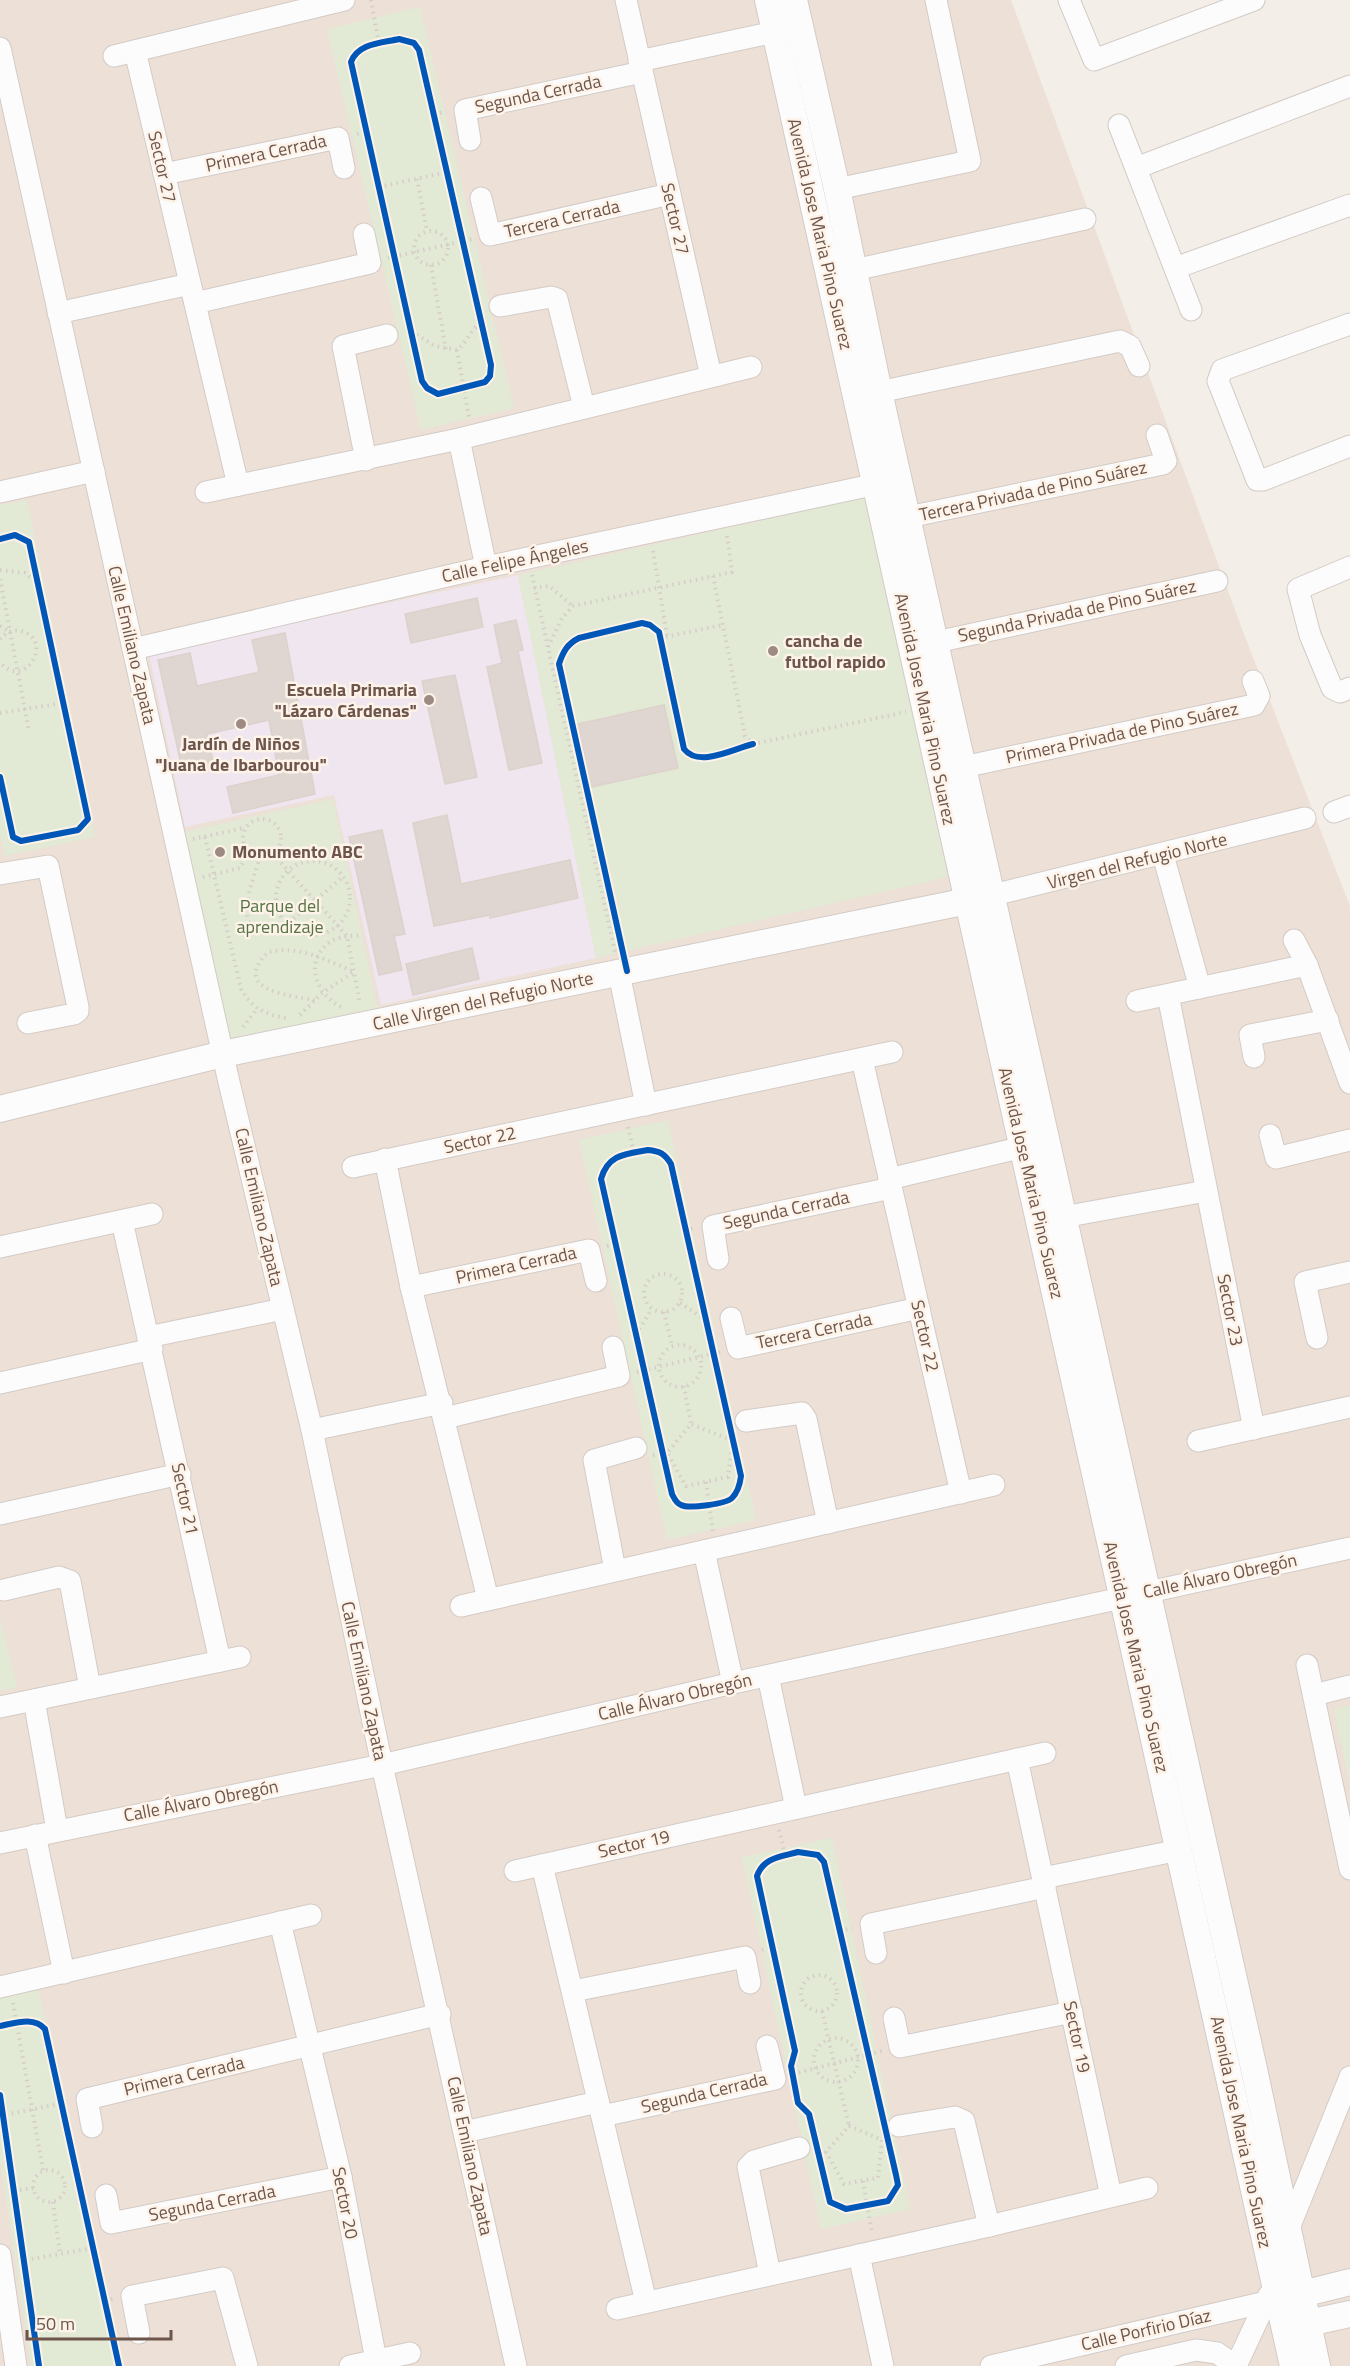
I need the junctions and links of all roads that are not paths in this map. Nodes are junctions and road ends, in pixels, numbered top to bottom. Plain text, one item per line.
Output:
1 (344, 0) edge
2 (626, 0) edge
3 (768, 0) edge
4 (794, 0) edge
5 (936, 0) edge
6 (1254, 0) edge
7 (1071, 5) edge
8 (775, 32) junction
9 (0, 48) edge
10 (135, 51) junction
11 (114, 56) dead end
12 (641, 67) junction
13 (3, 79) edge
14 (1350, 86) edge
15 (1119, 125) dead end
16 (470, 140) dead end
17 (344, 168) dead end
18 (1136, 168) junction
19 (164, 174) junction
20 (837, 189) junction
21 (670, 194) junction
22 (482, 198) dead end
23 (1350, 205) edge
24 (1085, 219) dead end
25 (364, 234) dead end
26 (1175, 268) junction
27 (854, 270) junction
28 (192, 293) junction
29 (500, 306) road end
30 (1191, 310) dead end
31 (58, 313) junction
32 (1350, 324) edge
33 (387, 335) road end
34 (1139, 366) dead end
35 (751, 367) dead end
36 (711, 376) junction
37 (879, 392) junction
38 (584, 407) junction
39 (1157, 435) dead end
40 (466, 438) junction
41 (1350, 446) edge
42 (366, 460) junction
43 (94, 471) junction
44 (887, 481) junction
45 (238, 485) junction
46 (0, 492) edge
47 (206, 492) dead end
48 (908, 517) junction
49 (486, 567) junction
50 (1350, 567) edge
51 (1217, 580) dead end
52 (936, 642) junction
53 (133, 649) junction
54 (1253, 681) dead end
55 (1350, 688) edge
56 (963, 767) junction
57 (1305, 818) dead end
58 (1163, 855) junction
59 (0, 874) edge
60 (993, 895) junction
61 (968, 901) junction
62 (1294, 940) dead end
63 (1307, 965) junction
64 (623, 972) junction
65 (1200, 988) junction
66 (1168, 995) junction
67 (1137, 1001) dead end
68 (1328, 1020) junction
69 (28, 1023) dead end
70 (892, 1052) dead end
71 (223, 1054) junction
72 (1254, 1057) dead end
73 (862, 1059) junction
74 (1350, 1083) edge
75 (646, 1105) junction
76 (0, 1109) edge
77 (1270, 1135) dead end
78 (1350, 1140) edge
79 (1023, 1147) junction
80 (385, 1160) junction
81 (353, 1167) dead end
82 (890, 1183) junction
83 (1206, 1191) junction
84 (152, 1214) dead end
85 (1063, 1217) junction
86 (122, 1221) junction
87 (0, 1247) edge
88 (718, 1259) dead end
89 (1350, 1272) edge
90 (596, 1281) dead end
91 (411, 1287) junction
92 (919, 1308) junction
93 (283, 1309) junction
94 (731, 1318) dead end
95 (1317, 1338) dead end
96 (150, 1343) junction
97 (613, 1347) dead end
98 (0, 1383) edge
99 (1350, 1407) edge
100 (444, 1410) junction
101 (738, 1426) road end
102 (1254, 1429) junction
103 (312, 1430) junction
104 (1198, 1441) dead end
105 (636, 1448) dead end
106 (180, 1474) junction
107 (994, 1485) dead end
108 (961, 1493) junction
109 (0, 1515) edge
110 (828, 1522) junction
111 (1350, 1548) edge
112 (710, 1549) junction
113 (615, 1570) junction
114 (4, 1590) dead end
115 (1148, 1592) junction
116 (1123, 1597) junction
117 (488, 1599) junction
118 (461, 1606) dead end
119 (1307, 1665) dead end
120 (768, 1676) junction
121 (733, 1683) junction
122 (1350, 1686) edge
123 (90, 1688) junction
124 (1314, 1695) junction
125 (34, 1700) junction
126 (0, 1707) edge
127 (1045, 1753) dead end
128 (1017, 1759) junction
129 (382, 1765) junction
130 (796, 1808) junction
131 (57, 1830) junction
132 (35, 1835) junction
133 (0, 1843) edge
134 (1179, 1850) junction
135 (542, 1865) junction
136 (1350, 1869) edge
137 (515, 1871) dead end
138 (1044, 1883) junction
139 (311, 1916) dead end
140 (280, 1922) junction
141 (876, 1953) dead end
142 (64, 1972) junction
143 (750, 1983) dead end
144 (5, 1986) edge
145 (573, 1991) junction
146 (1072, 2012) junction
147 (440, 2014) junction
148 (894, 2018) dead end
149 (767, 2046) dead end
150 (309, 2048) junction
151 (1254, 2069) junction
152 (1229, 2073) junction
153 (1350, 2077) edge
154 (600, 2109) junction
155 (92, 2127) dead end
156 (892, 2127) road end
157 (464, 2132) junction
158 (799, 2148) dead end
159 (341, 2177) junction
160 (1147, 2188) dead end
161 (106, 2195) dead end
162 (1111, 2196) junction
163 (989, 2226) junction
164 (1289, 2228) junction
165 (867, 2253) junction
166 (1, 2260) edge
167 (770, 2274) junction
168 (1350, 2282) edge
169 (1285, 2289) junction
170 (646, 2302) junction
171 (618, 2308) dead end
172 (1350, 2314) edge
173 (1308, 2323) junction
174 (139, 2333) dead end
175 (410, 2353) dead end
176 (376, 2360) junction
177 (16, 2366) edge
178 (247, 2366) edge
179 (350, 2366) edge
180 (516, 2366) edge
181 (883, 2366) edge
182 (991, 2366) edge
183 (1126, 2366) edge
184 (1236, 2366) edge
185 (1293, 2366) edge
186 (1317, 2366) edge

1 - 10 street
2 - 12 street, Sector 27
3 - 8 street, Avenida Jose Maria Pino Suarez
4 - 20 street, Avenida Jose Maria Pino Suarez
5 - 20 street
6 - 7 street
8 - 12 street
8 - 44 street, Avenida Jose Maria Pino Suarez
9 - 13 street, Calle Emiliano Zapata
10 - 11 street
10 - 19 street, Sector 27
12 - 16 street, Segunda Cerrada
12 - 21 street, Sector 27
13 - 31 street, Calle Emiliano Zapata
14 - 18 street
15 - 18 street
17 - 19 street, Primera Cerrada
18 - 26 street
19 - 28 street, Sector 27
20 - 27 street, Avenida Jose Maria Pino Suarez
21 - 22 street, Tercera Cerrada
21 - 36 street, Sector 27
23 - 26 street
24 - 27 street
25 - 28 street
26 - 30 street
27 - 37 street, Avenida Jose Maria Pino Suarez
28 - 31 street
28 - 45 street, Sector 27
29 - 38 street
31 - 43 street, Calle Emiliano Zapata
32 - 41 street
33 - 42 street
34 - 37 street
35 - 36 street
36 - 38 street
37 - 44 street, Avenida Jose Maria Pino Suarez
38 - 40 street
39 - 48 street, Tercera Privada de Pino Suárez
40 - 42 street
40 - 49 street
42 - 45 street
43 - 46 street
43 - 53 street, Calle Emiliano Zapata
44 - 48 street, Avenida Jose Maria Pino Suarez
44 - 49 street, Calle Felipe Ángeles
44 - 61 street, Avenida Jose Maria Pino Suarez
45 - 47 street
48 - 52 street, Avenida Jose Maria Pino Suarez
49 - 53 street, Calle Felipe Ángeles
50 - 55 street
51 - 52 street, Segunda Privada de Pino Suárez
52 - 56 street, Avenida Jose Maria Pino Suarez
53 - 71 street, Calle Emiliano Zapata
54 - 56 street, Primera Privada de Pino Suárez
56 - 60 street, Avenida Jose Maria Pino Suarez
57 - 58 street, Virgen del Refugio Norte
58 - 60 street, Virgen del Refugio Norte
58 - 65 street
59 - 69 street
60 - 61 street, Virgen del Refugio Norte
60 - 85 street, Avenida Jose Maria Pino Suarez
61 - 64 street, Calle Virgen del Refugio Norte
61 - 79 street, Avenida Jose Maria Pino Suarez
62 - 63 street
63 - 65 street
63 - 68 street
64 - 71 street, Calle Virgen del Refugio Norte
64 - 75 street
65 - 66 street
66 - 67 street
66 - 83 street, Sector 23
68 - 72 street
68 - 74 street
70 - 73 street, Sector 22
71 - 76 street, Calle Virgen del Refugio Norte
71 - 93 street, Calle Emiliano Zapata
73 - 75 street, Sector 22
73 - 82 street, Sector 22
75 - 80 street, Sector 22
77 - 78 street
79 - 82 street
79 - 116 street, Avenida Jose Maria Pino Suarez
80 - 81 street, Sector 22
80 - 91 street
82 - 88 street, Segunda Cerrada
82 - 92 street, Sector 22
83 - 85 street
83 - 102 street, Sector 23
84 - 86 street
85 - 115 street, Avenida Jose Maria Pino Suarez
86 - 87 street
86 - 96 street, Sector 21
89 - 95 street
90 - 91 street, Primera Cerrada
91 - 100 street
92 - 94 street, Tercera Cerrada
92 - 108 street, Sector 22
93 - 96 street
93 - 103 street, Calle Emiliano Zapata
96 - 98 street
96 - 106 street, Sector 21
97 - 100 street
99 - 102 street
100 - 103 street
100 - 117 street
101 - 110 street
102 - 104 street
103 - 129 street, Calle Emiliano Zapata
105 - 113 street
106 - 109 street
106 - 123 street, Sector 21
107 - 108 street
108 - 110 street
110 - 112 street
111 - 115 street, Calle Álvaro Obregón
112 - 113 street
112 - 121 street
113 - 117 street
114 - 123 street
115 - 116 street, Calle Álvaro Obregón
115 - 151 street, Avenida Jose Maria Pino Suarez
116 - 120 street, Calle Álvaro Obregón
116 - 134 street, Avenida Jose Maria Pino Suarez
117 - 118 street
119 - 124 street
120 - 121 street, Calle Álvaro Obregón
120 - 130 street
121 - 129 street, Calle Álvaro Obregón
122 - 124 street
123 - 125 street, Sector 21
124 - 136 street
125 - 126 street, Sector 21
125 - 131 street
127 - 128 street, Sector 19
128 - 130 street, Sector 19
128 - 138 street, Sector 19
129 - 131 street, Calle Álvaro Obregón
129 - 147 street, Calle Emiliano Zapata
130 - 135 street, Sector 19
131 - 132 street, Calle Álvaro Obregón
132 - 133 street, Calle Álvaro Obregón
132 - 142 street
134 - 138 street
134 - 152 street, Avenida Jose Maria Pino Suarez
135 - 137 street, Sector 19
135 - 145 street
138 - 141 street
138 - 146 street, Sector 19
139 - 140 street
140 - 142 street
140 - 150 street, Sector 20
142 - 144 street
143 - 145 street
145 - 154 street
146 - 148 street
146 - 162 street, Sector 19
147 - 150 street
147 - 157 street, Calle Emiliano Zapata
149 - 154 street, Segunda Cerrada
150 - 155 street, Primera Cerrada
150 - 159 street, Sector 20
151 - 152 street
151 - 164 street, Avenida Jose Maria Pino Suarez
152 - 169 street, Avenida Jose Maria Pino Suarez
153 - 164 street
154 - 157 street
154 - 170 street
156 - 163 street
157 - 180 street, Calle Emiliano Zapata
158 - 167 street
159 - 161 street, Segunda Cerrada
159 - 176 street, Sector 20
160 - 162 street
162 - 163 street
163 - 165 street
164 - 169 street, Avenida Jose Maria Pino Suarez
165 - 167 street
165 - 181 street
166 - 177 street
167 - 170 street
168 - 169 street, Calle Porfirio Díaz
169 - 173 street, Avenida Jose Maria Pino Suarez
169 - 182 street, Calle Porfirio Díaz
169 - 184 street
169 - 185 street, Avenida Jose Maria Pino Suarez
170 - 171 street
172 - 173 street
173 - 186 street, Avenida Jose Maria Pino Suarez
174 - 178 street
175 - 176 street
176 - 179 street
183 - 184 street, Calle Porfirio Díaz

